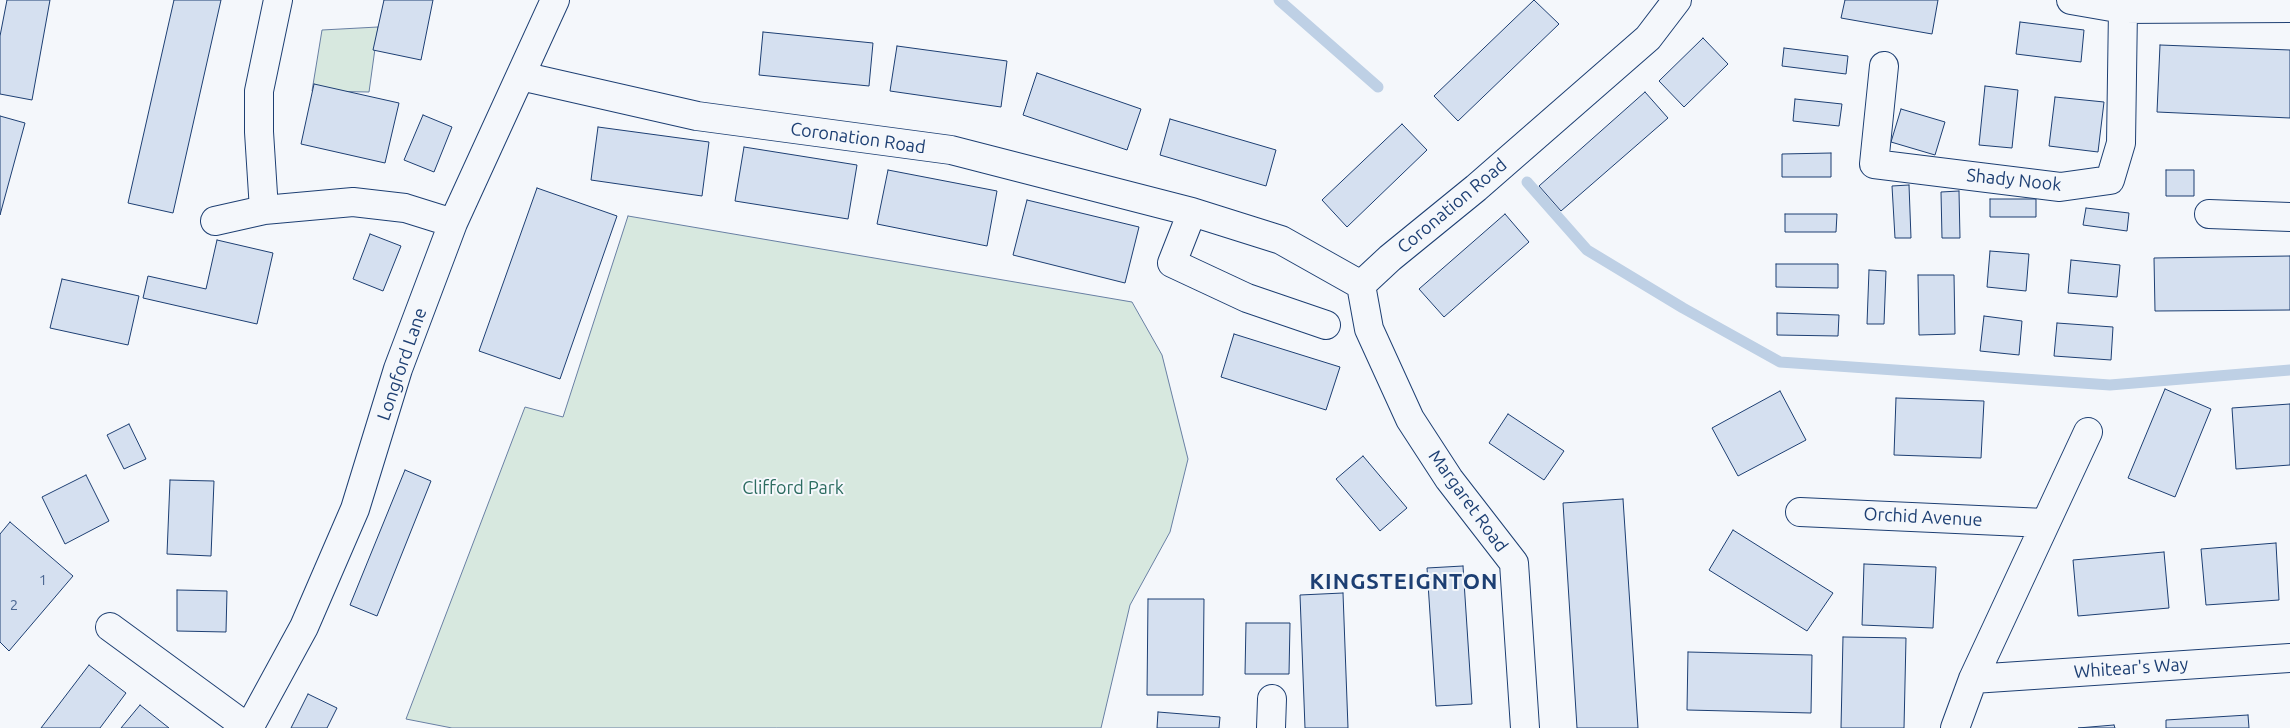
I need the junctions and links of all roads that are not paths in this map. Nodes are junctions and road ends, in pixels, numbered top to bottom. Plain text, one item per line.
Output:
1 (278, 0) edge
2 (555, 0) edge
3 (1676, 0) edge
4 (2071, 0) edge
5 (2290, 8) edge
6 (2123, 9) junction
7 (1884, 66) dead end
8 (521, 76) junction
9 (264, 210) junction
10 (1192, 212) junction
11 (2209, 214) dead end
12 (2290, 217) edge
13 (215, 221) dead end
14 (452, 223) junction
15 (1361, 285) junction
16 (1326, 325) dead end
17 (2088, 432) dead end
18 (1800, 512) dead end
19 (2045, 523) junction
20 (110, 627) dead end
21 (2290, 658) edge
22 (1973, 679) junction
23 (1272, 699) dead end
24 (248, 728) edge
25 (1271, 728) edge
26 (1525, 728) edge
27 (1955, 728) edge

1 - 9 street
2 - 8 street, Longford Lane
3 - 15 street, Coronation Road
4 - 6 street
5 - 6 street
6 - 7 street, Shady Nook
8 - 10 street, Coronation Road
8 - 14 street, Longford Lane
9 - 13 street
9 - 14 street
10 - 15 street, Coronation Road
10 - 16 street
11 - 12 street
14 - 24 street, Longford Lane
15 - 26 street, Margaret Road
17 - 19 street
18 - 19 street, Orchid Avenue
19 - 22 street
20 - 24 street, Longford Lane
21 - 22 street, Whitear's Way
22 - 27 street
23 - 25 street

